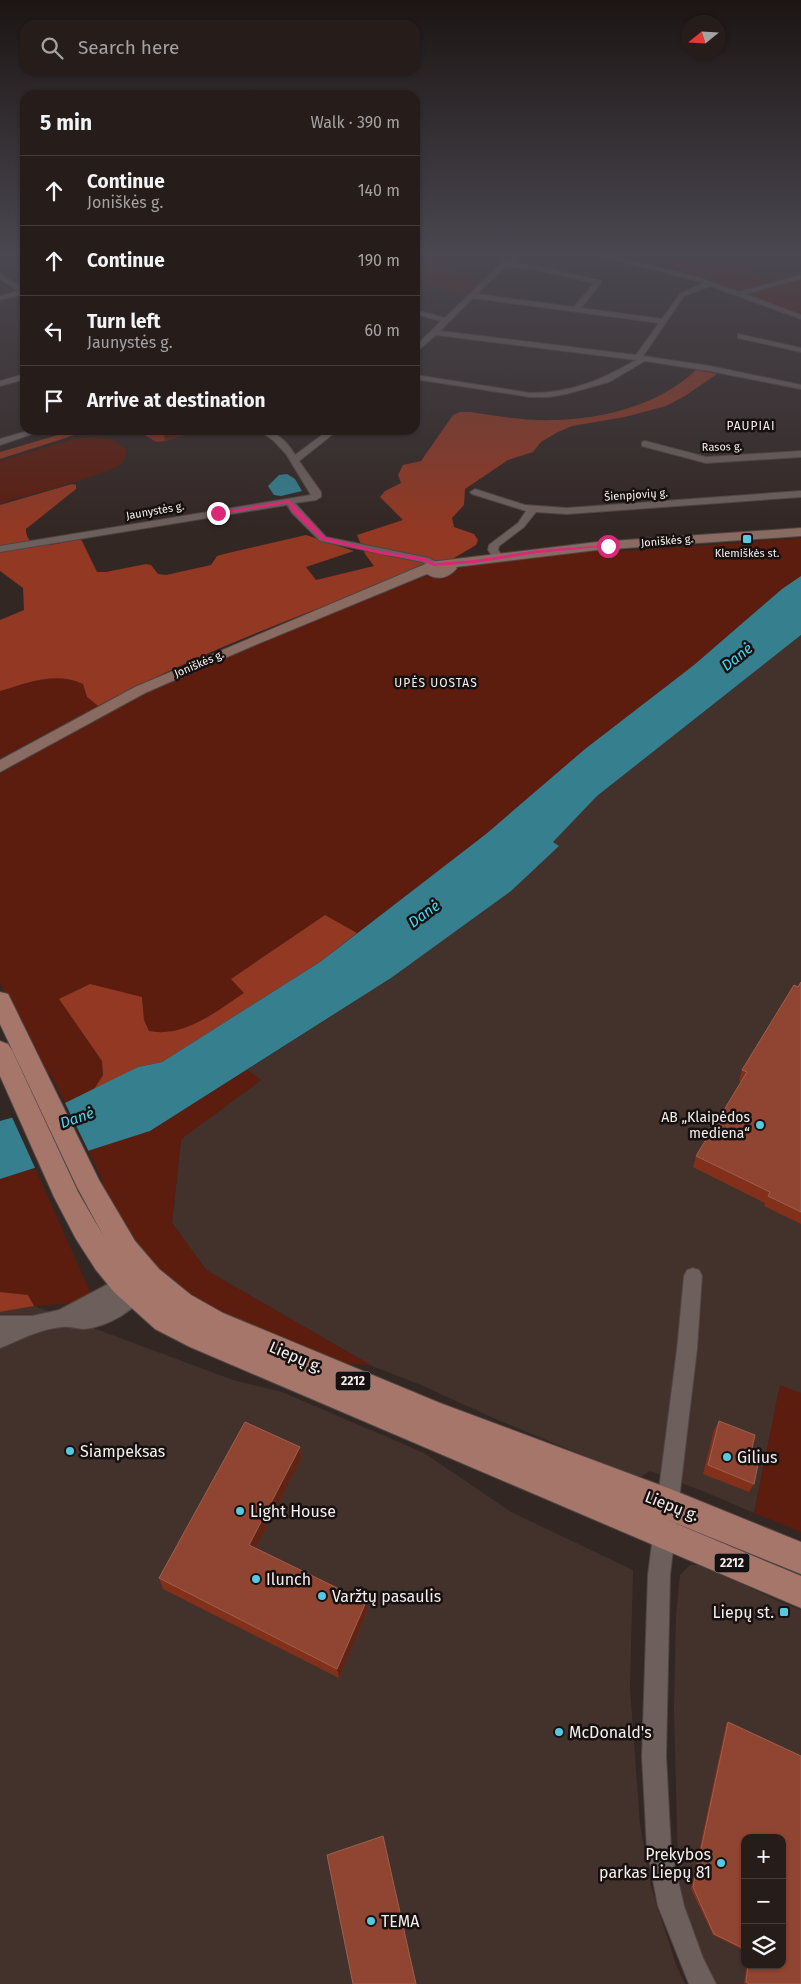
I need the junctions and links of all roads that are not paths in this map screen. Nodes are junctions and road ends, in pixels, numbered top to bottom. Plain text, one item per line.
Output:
1 (534, 345) edge
2 (649, 345) edge
3 (778, 345) edge
4 (801, 350) edge
5 (641, 358) junction
6 (20, 378) edge
7 (420, 378) edge
8 (0, 384) edge
9 (801, 387) edge
10 (23, 435) edge
11 (271, 435) edge
12 (327, 435) edge
13 (0, 442) edge
14 (644, 444) dead end
15 (801, 454) edge
16 (294, 460) junction
17 (475, 492) dead end
18 (801, 494) edge
19 (289, 502) junction
20 (532, 510) junction
21 (801, 532) edge
22 (0, 549) edge
23 (498, 557) junction
24 (439, 568) junction
25 (0, 767) edge
26 (0, 1000) edge
27 (0, 1050) edge
28 (27, 1082) junction
29 (693, 1276) dead end
30 (138, 1282) junction
31 (32, 1324) junction
32 (0, 1325) edge
33 (0, 1339) edge
34 (666, 1519) junction
35 (801, 1558) edge
36 (801, 1592) edge
37 (703, 1984) edge

1 - 5 street
2 - 5 street
3 - 4 street
5 - 7 street
5 - 9 street
6 - 8 street
10 - 13 street
11 - 16 street, Jaunystės g.
12 - 16 street
14 - 15 street, Rasos g.
16 - 19 street, Jaunystės g.
17 - 20 street, Šienpjovių g.
18 - 20 street, Šienpjovių g.
19 - 22 street, Jaunystės g.
19 - 24 street
20 - 23 street
21 - 23 main road, Joniškės g.
23 - 24 main road, Joniškės g.
24 - 25 main road, Joniškės g.
26 - 28 main road, Liepų g. / 2212
27 - 28 main road, Liepų g. / 2212
28 - 30 main road, Liepų g. / 2212
29 - 34 street
30 - 31 street
30 - 34 main road, Liepų g. / 2212
31 - 32 street
31 - 33 street
34 - 35 main road, Liepų g. / 2212
34 - 36 main road, Liepų g. / 2212
34 - 37 street

